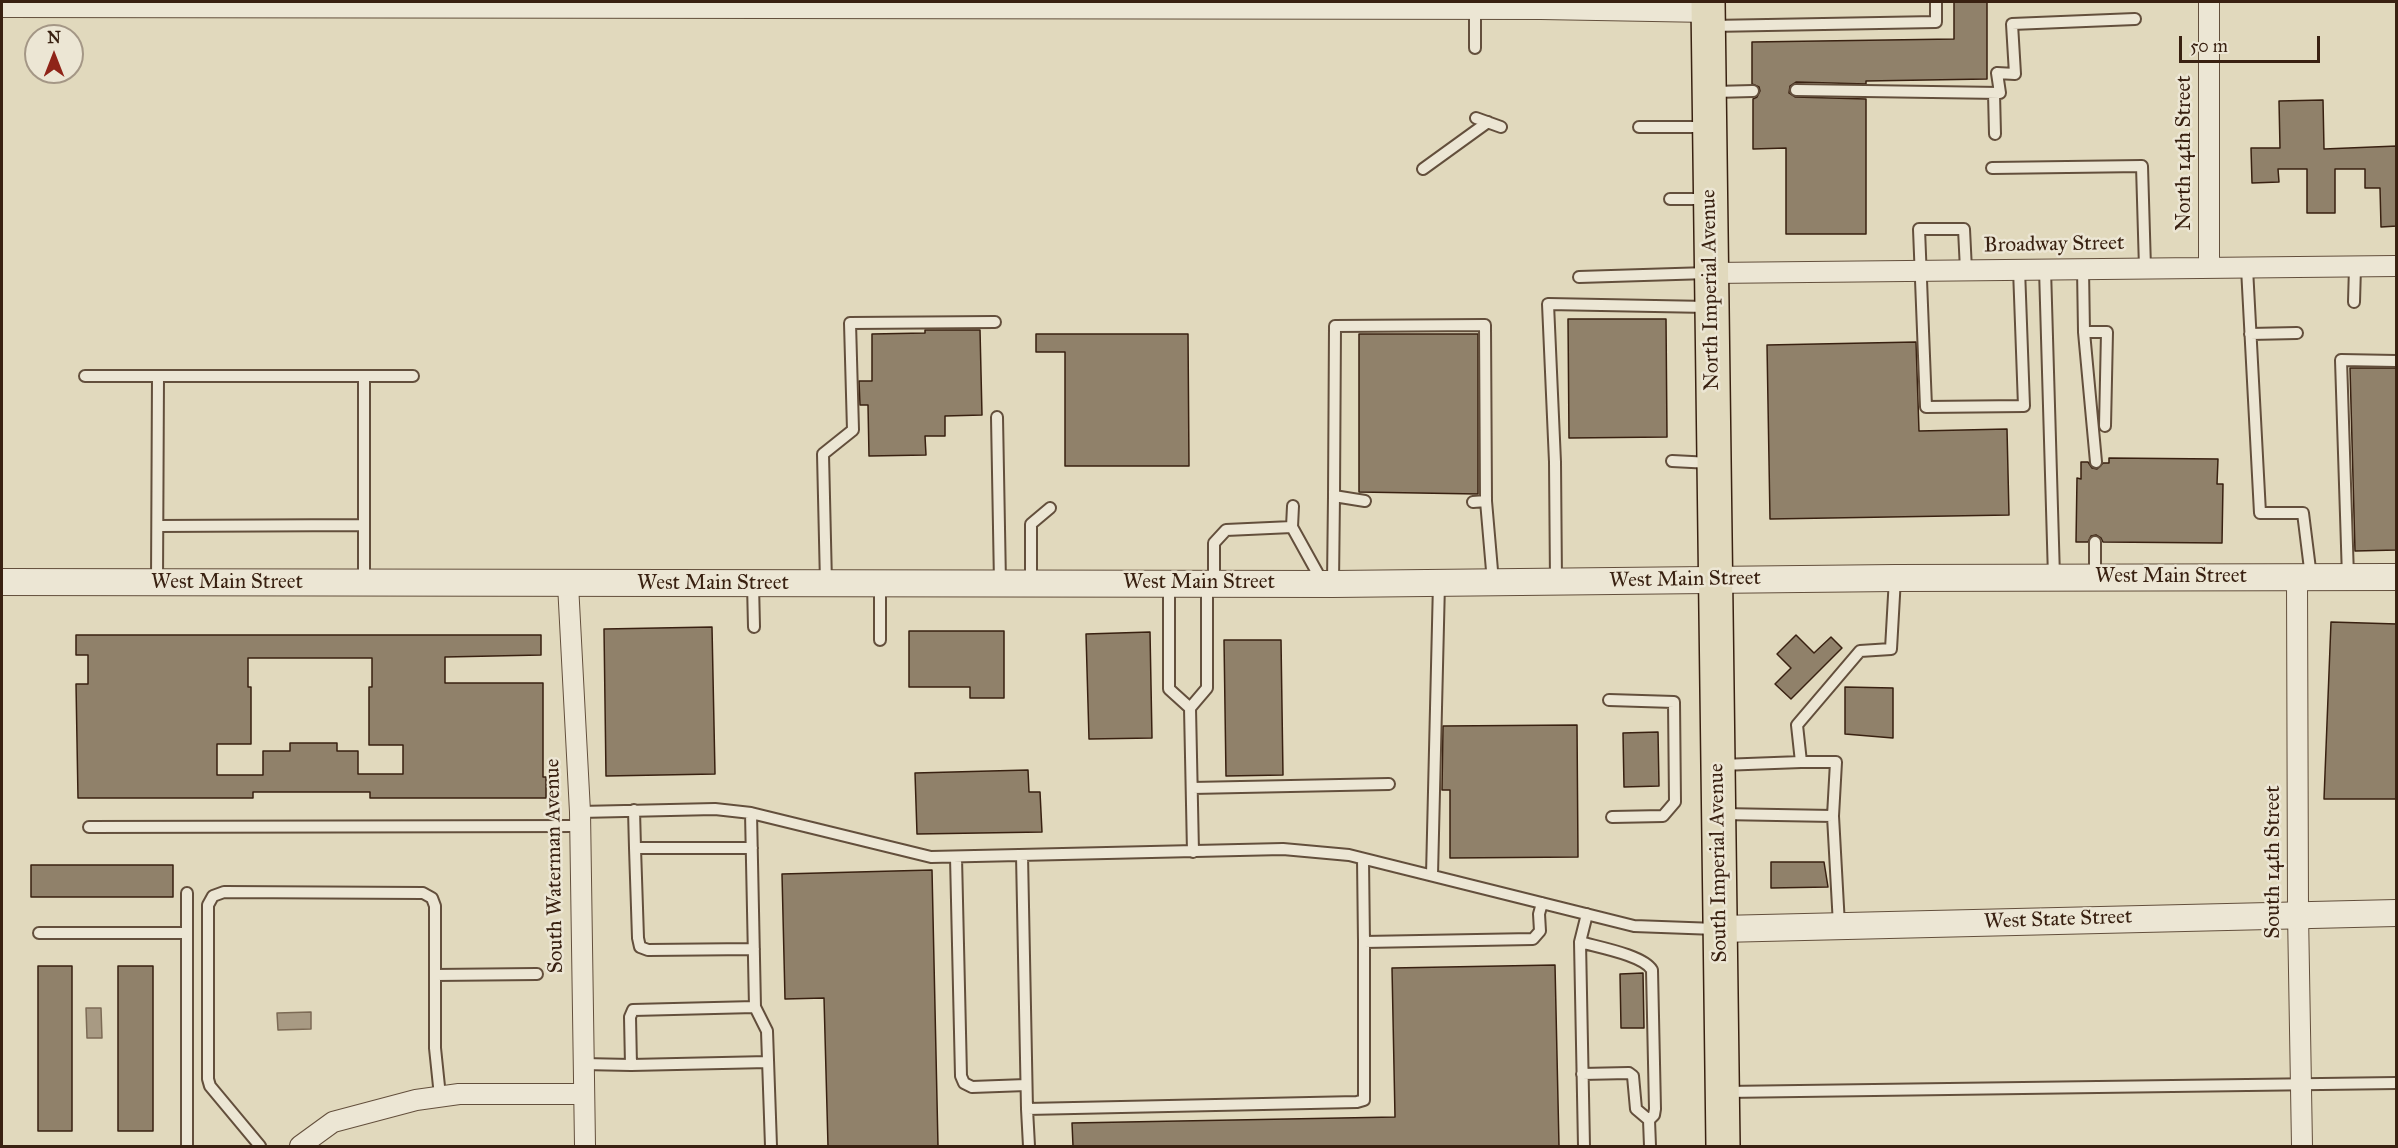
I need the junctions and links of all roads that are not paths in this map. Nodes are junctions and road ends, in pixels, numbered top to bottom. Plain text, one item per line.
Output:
1 (1936, 2) edge
2 (2209, 2) edge
3 (241, 5) edge
4 (307, 5) edge
5 (441, 5) edge
6 (1541, 5) edge
7 (2, 7) edge
8 (1475, 9) junction
9 (1708, 13) edge
10 (2135, 20) dead end
11 (1475, 48) dead end
12 (1796, 90) dead end
13 (1753, 91) dead end
14 (1709, 92) junction
15 (1994, 93) junction
16 (1476, 118) dead end
17 (1488, 122) junction
18 (1501, 127) dead end
19 (1639, 127) dead end
20 (1709, 127) junction
21 (1995, 134) dead end
22 (1992, 168) dead end
23 (1423, 169) dead end
24 (1670, 199) dead end
25 (1710, 199) junction
26 (2397, 266) edge
27 (2247, 267) junction
28 (2355, 267) junction
29 (2145, 268) junction
30 (2209, 268) junction
31 (2019, 269) junction
32 (2045, 269) junction
33 (2083, 269) junction
34 (1920, 270) junction
35 (1965, 270) junction
36 (1711, 273) junction
37 (1579, 277) dead end
38 (2354, 302) dead end
39 (1712, 307) junction
40 (995, 322) dead end
41 (2084, 333) junction
42 (2297, 333) dead end
43 (2250, 334) junction
44 (2397, 361) edge
45 (85, 376) dead end
46 (158, 376) junction
47 (364, 376) junction
48 (413, 376) dead end
49 (997, 417) dead end
50 (2105, 426) dead end
51 (1672, 461) dead end
52 (2096, 462) dead end
53 (1714, 463) junction
54 (1334, 496) junction
55 (1365, 501) dead end
56 (1486, 501) junction
57 (1473, 502) dead end
58 (1293, 506) dead end
59 (1050, 508) dead end
60 (364, 525) junction
61 (158, 526) junction
62 (1292, 527) junction
63 (2095, 542) dead end
64 (2054, 577) junction
65 (2094, 577) junction
66 (2304, 577) junction
67 (2348, 577) junction
68 (2397, 577) edge
69 (1895, 578) junction
70 (1715, 579) junction
71 (2, 582) edge
72 (157, 582) junction
73 (364, 583) junction
74 (826, 583) junction
75 (880, 583) junction
76 (1000, 583) junction
77 (1031, 583) junction
78 (1169, 583) junction
79 (1211, 583) junction
80 (1328, 583) junction
81 (1439, 583) junction
82 (1493, 583) junction
83 (1556, 583) junction
84 (568, 584) junction
85 (753, 584) junction
86 (754, 627) dead end
87 (880, 640) dead end
88 (1609, 700) dead end
89 (1190, 708) junction
90 (1801, 762) junction
91 (1718, 765) junction
92 (1389, 784) dead end
93 (1192, 788) junction
94 (634, 810) junction
95 (751, 813) junction
96 (1719, 814) junction
97 (1833, 816) junction
98 (1612, 817) dead end
99 (580, 819) junction
100 (89, 827) dead end
101 (635, 848) junction
102 (752, 848) junction
103 (1193, 852) junction
104 (1022, 855) junction
105 (956, 857) junction
106 (1363, 858) junction
107 (1432, 875) junction
108 (187, 893) dead end
109 (1542, 903) junction
110 (2397, 912) edge
111 (1587, 914) junction
112 (2298, 914) junction
113 (1839, 926) junction
114 (1720, 929) junction
115 (39, 933) dead end
116 (187, 933) junction
117 (1364, 942) junction
118 (1580, 942) junction
119 (754, 949) junction
120 (537, 974) dead end
121 (435, 975) junction
122 (755, 1007) junction
123 (768, 1062) junction
124 (583, 1064) junction
125 (631, 1065) junction
126 (1582, 1074) junction
127 (2397, 1083) edge
128 (2300, 1084) junction
129 (1026, 1085) junction
130 (1722, 1092) junction
131 (584, 1094) junction
132 (440, 1096) junction
133 (1027, 1109) junction
134 (1649, 1120) junction
135 (187, 1146) edge
136 (260, 1146) edge
137 (300, 1146) edge
138 (585, 1146) edge
139 (771, 1146) edge
140 (1029, 1146) edge
141 (1584, 1146) edge
142 (1650, 1146) edge
143 (1723, 1146) edge
144 (2302, 1146) edge

1 - 9 lane
2 - 30 street, North 14th Street
3 - 4 street
3 - 7 street
4 - 5 street
5 - 8 street
6 - 8 street
6 - 9 street
8 - 11 lane
9 - 14 highway, North Imperial Avenue
10 - 15 lane
12 - 15 lane
13 - 14 lane
14 - 20 highway, North Imperial Avenue
15 - 21 lane
16 - 17 lane
17 - 18 lane
17 - 23 lane
19 - 20 lane
20 - 25 highway, North Imperial Avenue
22 - 29 lane
24 - 25 lane
25 - 36 highway, North Imperial Avenue
26 - 28 street, Broadway Street
27 - 28 street, Broadway Street
27 - 30 street, Broadway Street
27 - 43 lane
28 - 38 lane
29 - 30 street, Broadway Street
29 - 33 street, Broadway Street
31 - 32 street, Broadway Street
31 - 34 lane
31 - 35 street, Broadway Street
32 - 33 street, Broadway Street
32 - 64 lane
33 - 41 lane
34 - 35 street, Broadway Street
34 - 35 lane
34 - 36 street, Broadway Street
36 - 37 lane
36 - 39 highway, North Imperial Avenue
39 - 53 highway, North Imperial Avenue
39 - 83 lane
40 - 74 lane
41 - 50 lane
41 - 52 lane
42 - 43 lane
43 - 66 lane
44 - 67 lane
45 - 46 lane
46 - 47 lane
46 - 61 lane
47 - 48 lane
47 - 60 lane
49 - 76 lane
51 - 53 lane
53 - 70 highway, North Imperial Avenue
54 - 55 lane
54 - 56 lane
54 - 80 lane
56 - 57 lane
56 - 82 lane
58 - 62 lane
59 - 77 lane
60 - 61 lane
60 - 73 lane
61 - 72 lane
62 - 79 lane
62 - 80 lane
63 - 65 lane
64 - 65 street, West Main Street
64 - 69 street, West Main Street
65 - 66 street, West Main Street
66 - 67 street, West Main Street
66 - 112 street, South 14th Street
67 - 68 street, West Main Street
69 - 70 street, West Main Street
69 - 90 lane
70 - 83 street, West Main Street
70 - 91 highway, South Imperial Avenue
71 - 72 street, West Main Street
72 - 73 street, West Main Street
73 - 84 street, West Main Street
74 - 75 street, West Main Street
74 - 85 street, West Main Street
75 - 76 street, West Main Street
75 - 87 lane
76 - 77 street, West Main Street
77 - 78 street, West Main Street
78 - 79 street, West Main Street
78 - 89 lane
79 - 80 street, West Main Street
79 - 89 lane
80 - 81 street, West Main Street
81 - 82 street, West Main Street
81 - 107 lane
82 - 83 street, West Main Street
84 - 85 street, West Main Street
84 - 99 street, South Waterman Avenue
85 - 86 lane
88 - 98 lane
89 - 93 lane
90 - 91 lane
90 - 97 lane
91 - 96 highway, South Imperial Avenue
92 - 93 lane
93 - 103 lane
94 - 95 lane
94 - 99 lane
94 - 101 lane
95 - 102 lane
95 - 105 lane
96 - 97 lane
96 - 114 highway, South Imperial Avenue
97 - 113 lane
99 - 100 lane
99 - 124 street, South Waterman Avenue
101 - 102 lane
101 - 119 lane
102 - 119 lane
103 - 104 lane
103 - 106 lane
104 - 105 lane
104 - 129 lane
105 - 129 lane
106 - 107 lane
106 - 117 lane
107 - 109 lane
108 - 116 lane
109 - 111 lane
109 - 117 lane
110 - 112 street, West State Street
111 - 114 lane
111 - 118 lane
112 - 113 street, West State Street
112 - 128 street, South 14th Street
113 - 114 street, West State Street
114 - 130 highway, South Imperial Avenue
115 - 116 lane
116 - 135 lane
117 - 133 lane
118 - 126 lane
118 - 134 lane
119 - 122 lane
120 - 121 lane
121 - 132 lane
121 - 136 lane
122 - 123 lane
122 - 125 lane
123 - 125 lane
123 - 139 lane
124 - 125 lane
124 - 131 street, South Waterman Avenue
126 - 134 lane
126 - 141 lane
127 - 128 lane
128 - 130 lane
128 - 144 street, South 14th Street
129 - 133 lane
130 - 143 highway, South Imperial Avenue
131 - 132 street
131 - 138 street, South Waterman Avenue
132 - 137 street
133 - 140 lane
134 - 142 lane

